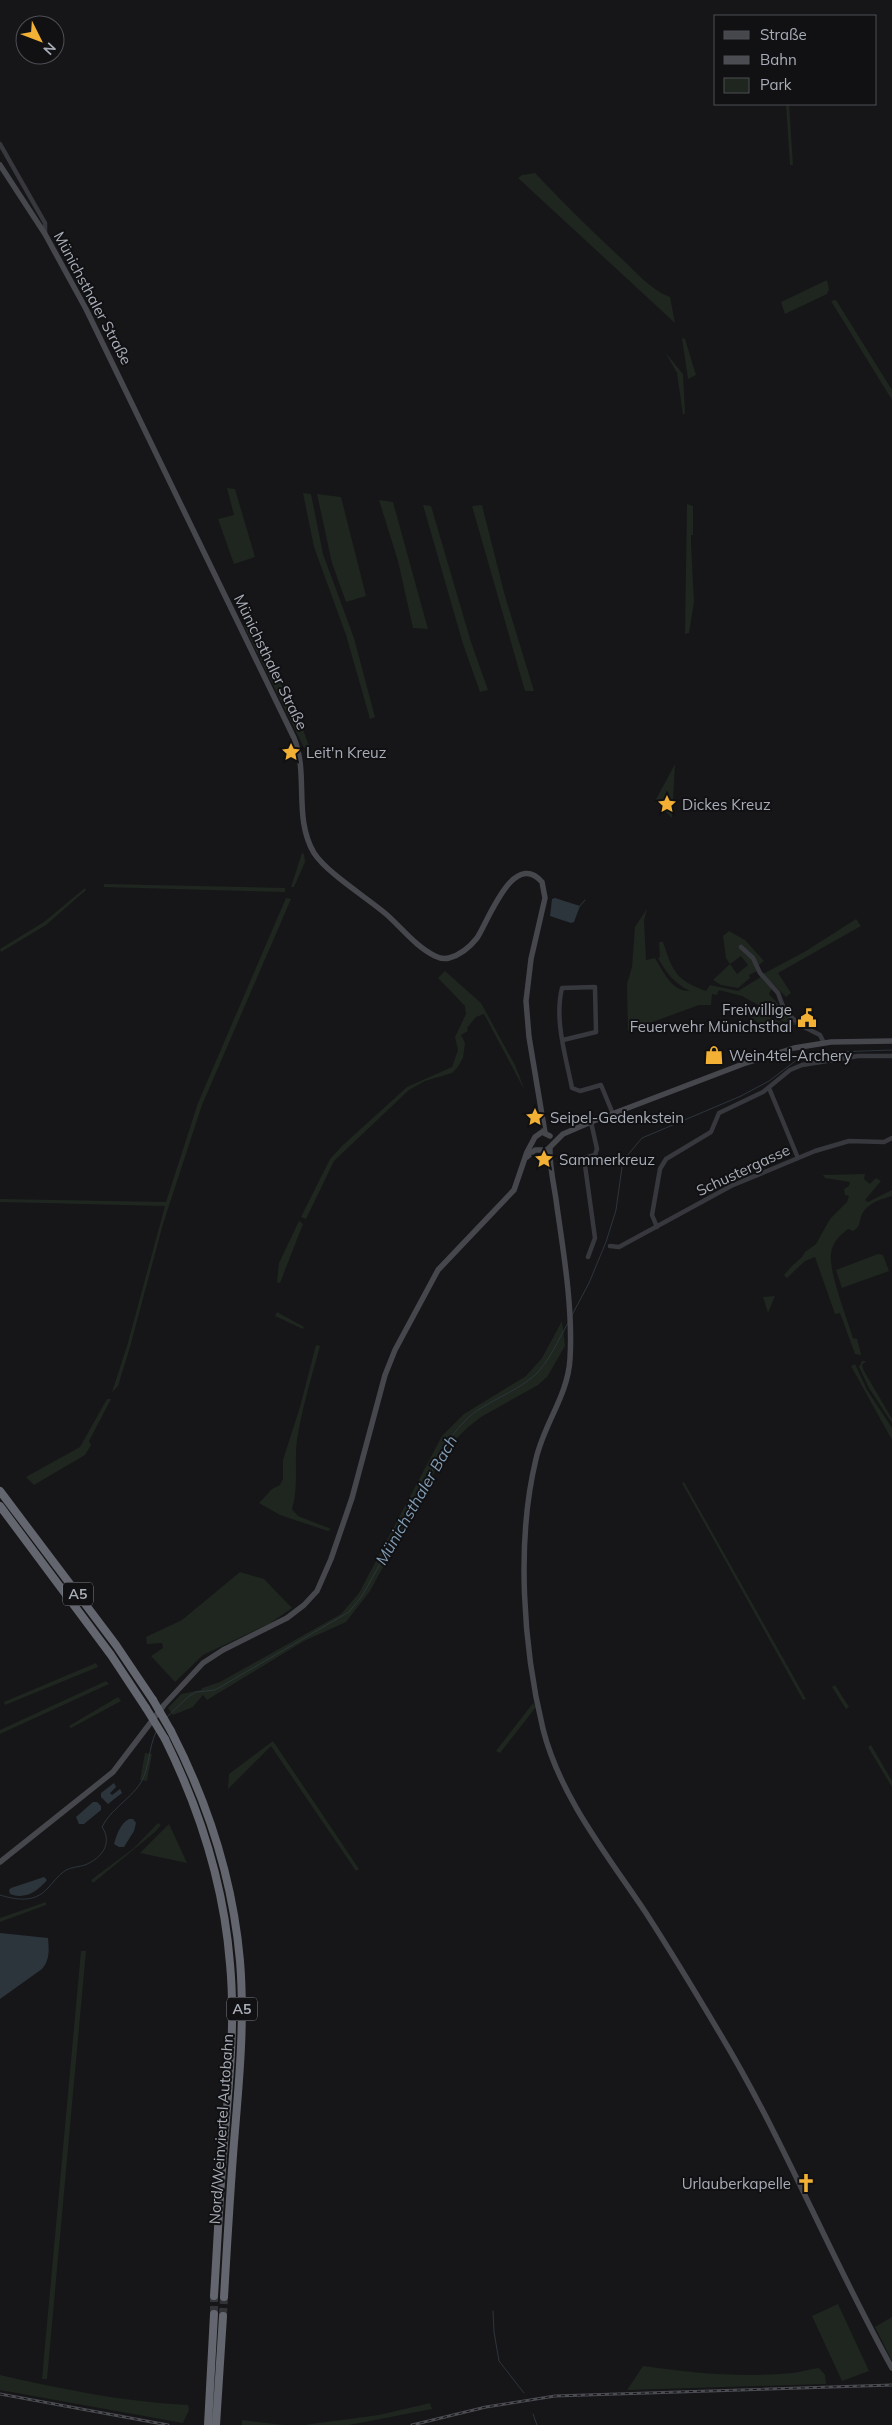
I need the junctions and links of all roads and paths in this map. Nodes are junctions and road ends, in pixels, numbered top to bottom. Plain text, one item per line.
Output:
1 (0, 144) edge
2 (0, 165) edge
3 (45, 234) junction
4 (741, 947) dead end
5 (563, 1040) junction
6 (892, 1040) edge
7 (824, 1043) junction
8 (892, 1056) edge
9 (769, 1088) junction
10 (613, 1114) junction
11 (542, 1118) junction
12 (591, 1122) junction
13 (548, 1134) junction
14 (562, 1134) junction
15 (535, 1137) junction
16 (892, 1138) edge
17 (551, 1146) junction
18 (539, 1150) junction
19 (798, 1158) junction
20 (524, 1161) junction
21 (551, 1164) junction
22 (657, 1227) junction
23 (610, 1246) dead end
24 (588, 1257) dead end
25 (0, 1490) edge
26 (0, 1506) edge
27 (0, 1862) edge
28 (214, 2296) tunnel mouth
29 (224, 2297) tunnel mouth
30 (214, 2314) tunnel mouth
31 (223, 2316) tunnel mouth
32 (892, 2368) edge
33 (208, 2425) edge
34 (216, 2425) edge

1 - 3 street
2 - 3 street, Münichsthaler Straße
3 - 11 street, Münichsthaler Straße
4 - 7 street
5 - 5 street
5 - 10 street
6 - 7 street
7 - 10 street
8 - 9 street
9 - 19 street
9 - 22 street
10 - 12 street
11 - 13 street, Münichsthaler Straße
11 - 15 street, Münichsthaler Straße
12 - 14 street
12 - 24 street
13 - 14 street
13 - 15 street
13 - 17 street, Münichsthaler Straße
14 - 17 street
15 - 18 street
15 - 20 street, Münichsthaler Straße
16 - 19 street, Schustergasse
17 - 18 street
17 - 21 street, Münichsthaler Straße
18 - 20 street
18 - 21 street
19 - 22 street, Schustergasse
20 - 27 street, Münichsthaler Straße
21 - 32 street, Münichsthaler Straße
22 - 23 street, Schustergasse
25 - 29 highway, Nord/Weinviertel Autobahn / A5, bridge
26 - 28 highway, Nord/Weinviertel Autobahn / A5, bridge
30 - 33 highway
31 - 34 highway

